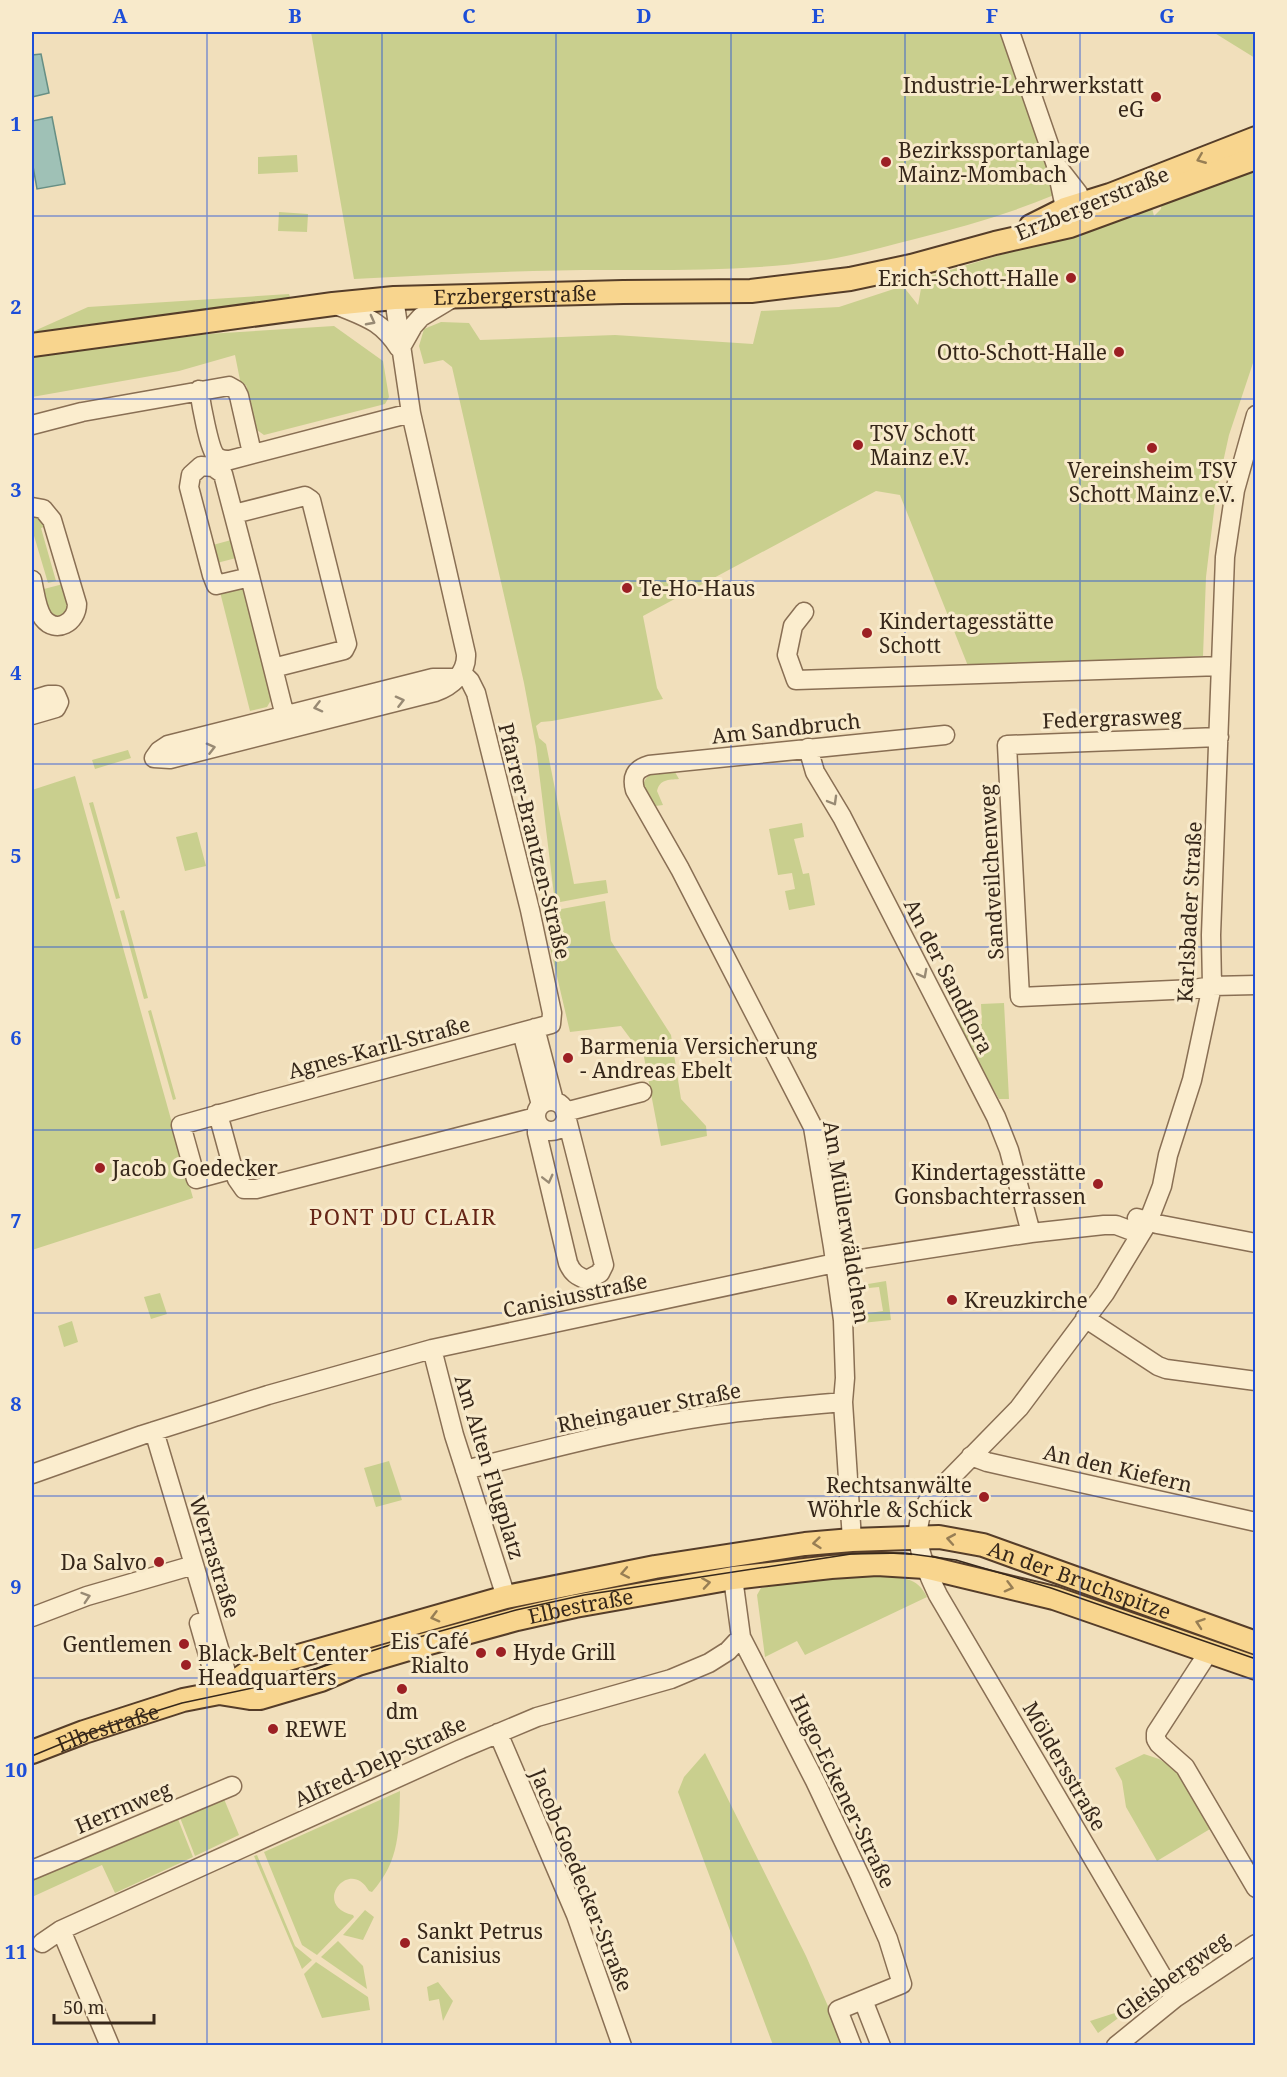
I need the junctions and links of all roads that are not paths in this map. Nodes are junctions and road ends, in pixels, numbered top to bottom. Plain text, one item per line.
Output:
1 (1010, 32) edge
2 (1256, 138) edge
3 (1256, 158) edge
4 (1076, 215) junction
5 (456, 296) junction
6 (394, 298) junction
7 (333, 303) junction
8 (32, 345) edge
9 (400, 349) junction
10 (199, 390) junction
11 (411, 414) junction
12 (1256, 415) edge
13 (32, 424) edge
14 (252, 453) junction
15 (216, 463) junction
16 (32, 507) edge
17 (234, 514) junction
18 (250, 577) junction
19 (32, 580) edge
20 (804, 612) dead end
21 (1221, 666) junction
22 (273, 668) junction
23 (459, 675) junction
24 (32, 700) edge
25 (32, 715) edge
26 (287, 722) junction
27 (945, 735) dead end
28 (1219, 737) junction
29 (1007, 745) joint
30 (808, 748) junction
31 (634, 774) joint
32 (1212, 986) junction
33 (1256, 986) edge
34 (536, 1028) junction
35 (642, 1092) dead end
36 (547, 1112) junction
37 (218, 1114) junction
38 (233, 1169) junction
39 (1138, 1226) junction
40 (1031, 1233) junction
41 (1256, 1244) edge
42 (836, 1263) junction
43 (1085, 1318) junction
44 (432, 1349) junction
45 (1256, 1381) edge
46 (843, 1402) junction
47 (148, 1433) junction
48 (971, 1456) junction
49 (465, 1470) junction
50 (32, 1474) edge
51 (1256, 1522) edge
52 (852, 1540) junction
53 (921, 1553) junction
54 (189, 1567) junction
55 (952, 1574) joint
56 (733, 1578) junction
57 (506, 1597) junction
58 (32, 1617) edge
59 (741, 1637) junction
60 (1256, 1643) edge
61 (1208, 1653) junction
62 (1256, 1668) edge
63 (227, 1691) junction
64 (498, 1733) junction
65 (32, 1752) edge
66 (232, 1786) dead end
67 (32, 1870) edge
68 (1256, 1887) edge
69 (61, 1930) junction
70 (42, 1943) dead end
71 (1256, 1944) edge
72 (1175, 1998) junction
73 (863, 2000) junction
74 (110, 2046) edge
75 (622, 2046) edge
76 (852, 2046) edge
77 (881, 2046) edge
78 (1116, 2046) edge

1 - 4 street
2 -> 4 main road, Erzbergerstraße
3 - 4 main road, Erzbergerstraße
4 - 5 main road, Erzbergerstraße
5 - 6 main road, Erzbergerstraße
5 - 9 street
6 - 7 main road, Erzbergerstraße
6 - 9 street
7 - 8 main road, Erzbergerstraße
7 -> 9 street
9 - 11 street
10 - 13 street
10 - 14 street
10 - 15 street
11 - 14 street
11 - 23 street
12 - 21 street, Karlsbader Straße
14 - 15 street
15 - 17 street
15 - 18 street
16 - 19 street
17 - 18 street
17 - 22 street
18 - 22 street
20 - 21 street
21 - 28 street, Karlsbader Straße
22 - 26 street
23 - 26 street
23 - 34 street, Pfarrer-Brantzen-Straße
24 - 25 street
26 -> 26 street
27 - 30 street, Am Sandbruch
28 - 29 street, Federgrasweg
28 - 32 street, Karlsbader Straße
29 - 32 street, Sandveilchenweg
30 - 31 street, Am Sandbruch
30 -> 40 street, An der Sandflora
31 - 42 street, Am Müllerwäldchen
32 - 33 street
32 - 39 street, Karlsbader Straße
34 - 36 street, Pfarrer-Brantzen-Straße
34 - 37 street, Agnes-Karll-Straße
35 - 36 street
36 -> 36 street
36 - 38 street
37 - 38 street
37 - 38 street, Agnes-Karll-Straße
39 - 40 street, Canisiusstraße
39 - 41 street, Canisiusstraße
39 - 43 street, Karlsbader Straße
40 - 42 street, Canisiusstraße
42 - 44 street, Canisiusstraße
42 - 46 street, Am Müllerwäldchen
43 - 45 street
43 - 48 street, Karlsbader Straße
44 - 47 street, Canisiusstraße
44 - 49 street, Am Alten Flugplatz
46 - 49 street, Rheingauer Straße
46 - 52 street, Am Müllerwäldchen
47 - 50 street, Canisiusstraße
47 - 54 street, Werrastraße
48 - 51 street, An den Kiefern
48 - 53 street, Karlsbader Straße
49 - 57 street, Am Alten Flugplatz
52 - 53 main road, Elbestraße
52 -> 57 main road, Elbestraße
53 - 55 main road, Elbestraße
53 - 56 main road, Elbestraße
60 -> 53 main road, An der Bruchspitze
53 - 72 street, Möldersstraße
58 -> 54 street
54 - 63 street, Werrastraße
55 -> 61 main road, An der Bruchspitze
56 - 59 street, Hugo-Eckener-Straße
63 -> 56 main road, Elbestraße
57 -> 63 main road, Elbestraße
59 - 64 street, Alfred-Delp-Straße
59 - 73 street, Hugo-Eckener-Straße
61 - 62 main road, An der Bruchspitze
61 - 68 street
63 - 65 main road, Elbestraße
64 - 69 street, Alfred-Delp-Straße
64 - 75 street, Jacob-Goedecker-Straße
66 - 67 street, Herrnweg
69 - 70 street, Alfred-Delp-Straße
69 - 74 street
71 - 72 street, Gleisbergweg
72 - 78 street, Gleisbergweg
73 - 76 street, Hugo-Eckener-Straße
73 - 77 street

